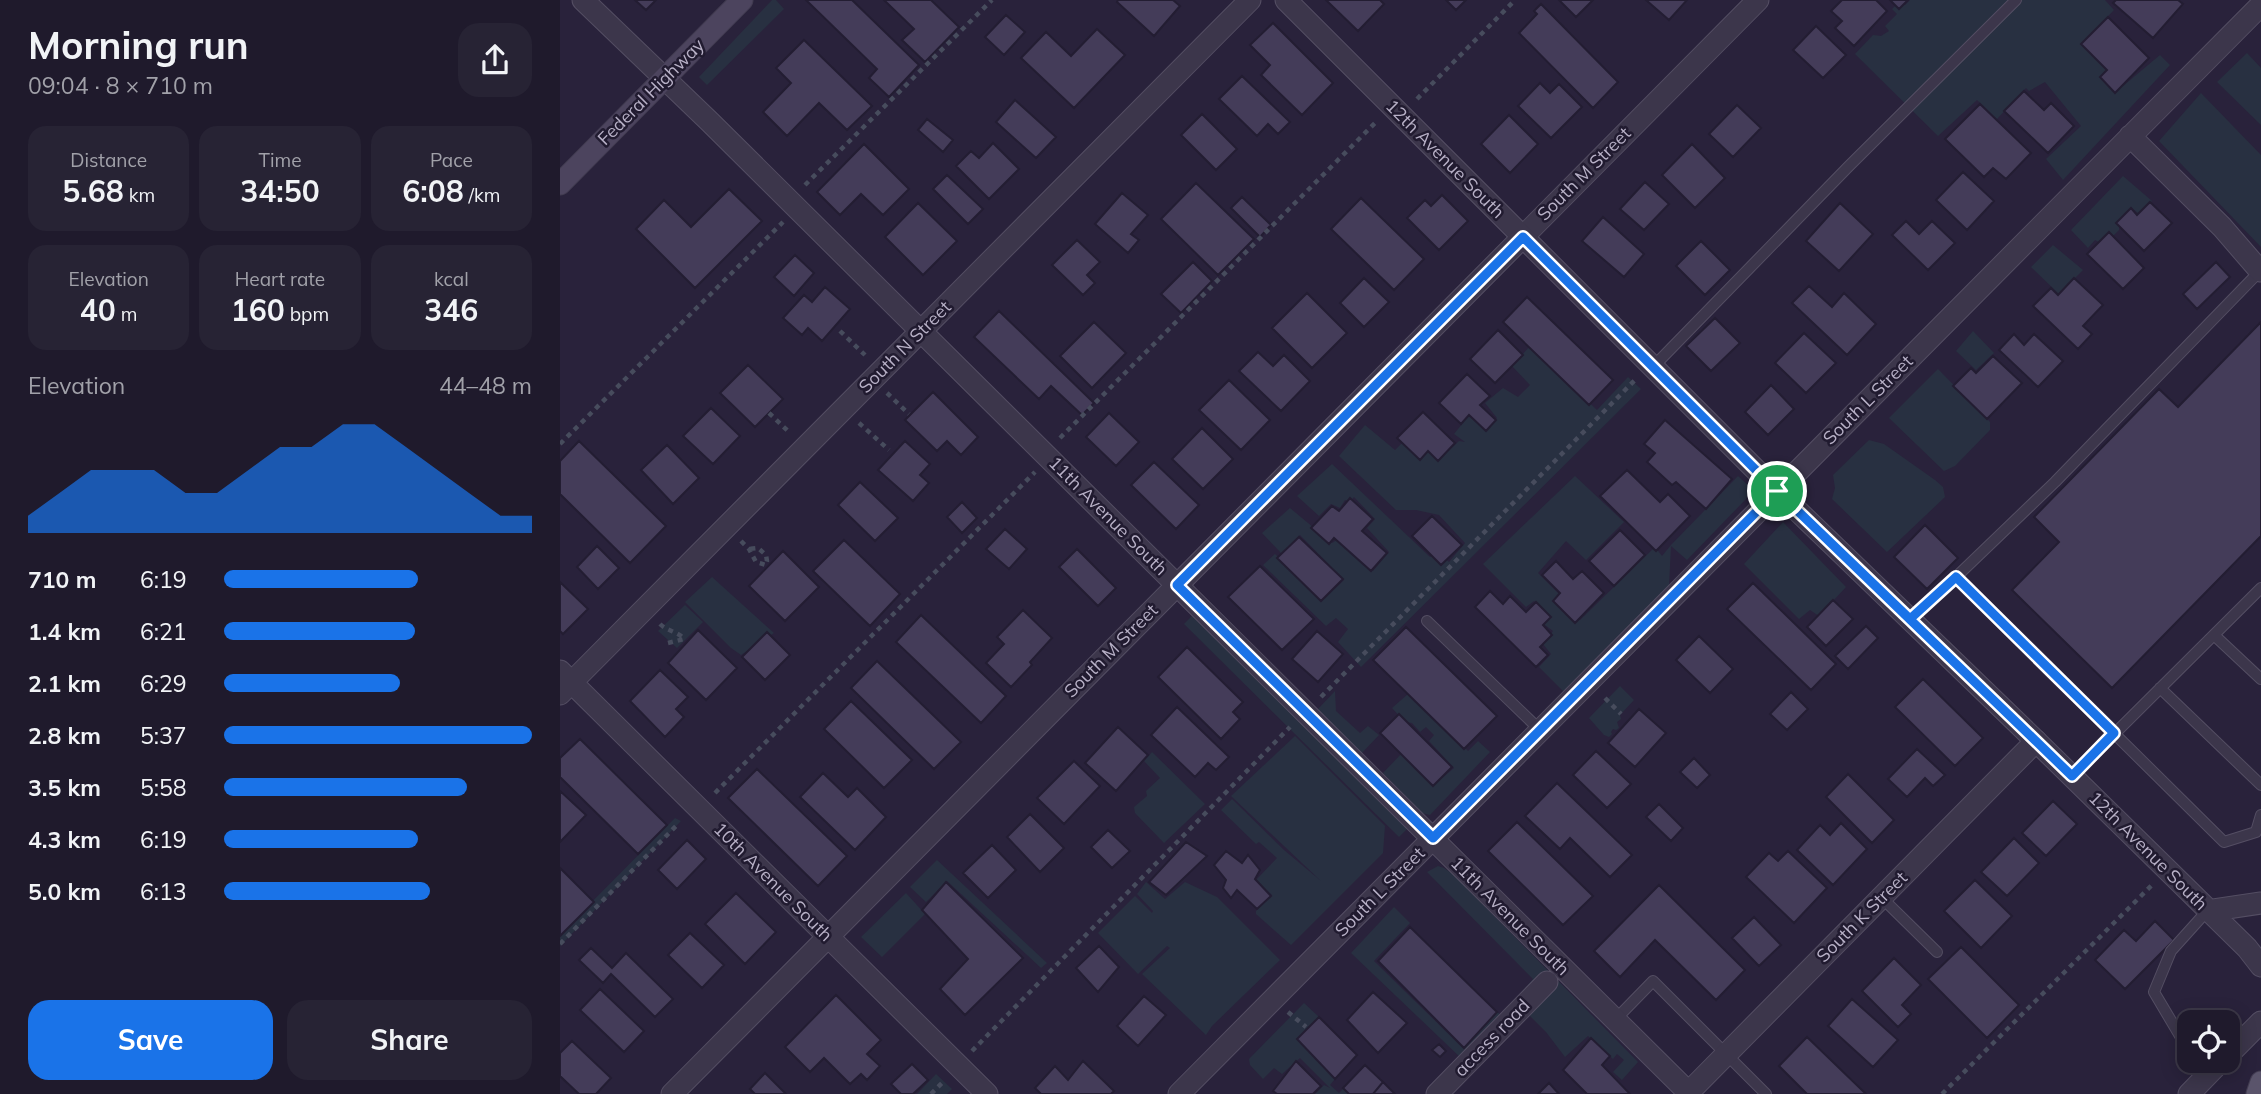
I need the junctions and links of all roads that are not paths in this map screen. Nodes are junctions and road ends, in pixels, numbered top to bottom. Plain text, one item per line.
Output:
1 (583, 0) edge
2 (742, 0) edge
3 (1250, 0) edge
4 (1286, 0) edge
5 (1758, 0) edge
6 (2016, 0) edge
7 (2261, 5) edge
8 (665, 78) junction
9 (2130, 136) junction
10 (560, 184) edge
11 (1523, 237) junction
12 (2260, 271) edge
13 (921, 331) junction
14 (1653, 368) junction
15 (1777, 491) junction
16 (1956, 577) junction
17 (1177, 585) junction
18 (2261, 588) edge
19 (1910, 619) junction
20 (1427, 621) dead end
21 (2214, 635) junction
22 (2261, 679) edge
23 (564, 682) edge
24 (2160, 688) junction
25 (1540, 730) junction
26 (2114, 733) junction
27 (2036, 741) junction
28 (2072, 776) junction
29 (2261, 785) edge
30 (2261, 815) edge
31 (1433, 838) junction
32 (1882, 898) junction
33 (2261, 903) edge
34 (2207, 911) junction
35 (828, 937) junction
36 (1937, 952) dead end
37 (2261, 966) edge
38 (1547, 982) dead end
39 (1614, 1020) junction
40 (2261, 1022) edge
41 (2177, 1031) edge
42 (2240, 1043) edge
43 (1727, 1054) junction
44 (2203, 1073) edge
45 (2261, 1082) edge
46 (1689, 1093) edge
47 (671, 1094) edge
48 (987, 1094) edge
49 (1180, 1094) edge
50 (1437, 1094) edge
51 (1766, 1094) edge
52 (2189, 1094) edge
53 (2257, 1094) edge

1 - 8 street, 11th Avenue South
2 - 8 main road, Federal Highway
3 - 13 street, South N Street
4 - 11 street, 12th Avenue South
5 - 11 street, South M Street
6 - 14 lane
7 - 9 street, South L Street
8 - 10 main road, Federal Highway
8 - 13 street, 11th Avenue South
9 - 12 street
9 - 15 street, South L Street
11 - 14 street, 12th Avenue South
11 - 17 street, South M Street
12 - 16 lane
13 - 17 street, 11th Avenue South
13 - 23 street, South N Street
14 - 15 street, 12th Avenue South
15 - 19 street, 12th Avenue South
15 - 25 street, South L Street
16 - 19 lane
16 - 26 lane
17 - 31 street, 11th Avenue South
17 - 35 street, South M Street
18 - 21 lane
19 - 27 street, 12th Avenue South
20 - 25 lane
21 - 22 lane
21 - 24 lane
23 - 35 street, 10th Avenue South
24 - 26 lane
24 - 29 lane
25 - 31 street, South L Street
26 - 28 lane
26 - 30 lane
27 - 28 street, 12th Avenue South
27 - 32 street, South K Street
28 - 34 street, 12th Avenue South
31 - 39 street, 11th Avenue South
31 - 49 street, South L Street
32 - 36 lane
32 - 43 street, South K Street
33 - 34 street
34 - 37 street, 12th Avenue South
34 - 41 lane
35 - 47 street, South M Street
35 - 48 street, 10th Avenue South
38 - 50 street, access road
39 - 43 lane
39 - 46 street, 11th Avenue South
40 - 42 street
43 - 46 street, South K Street
43 - 51 lane
44 - 52 street
45 - 53 main road

